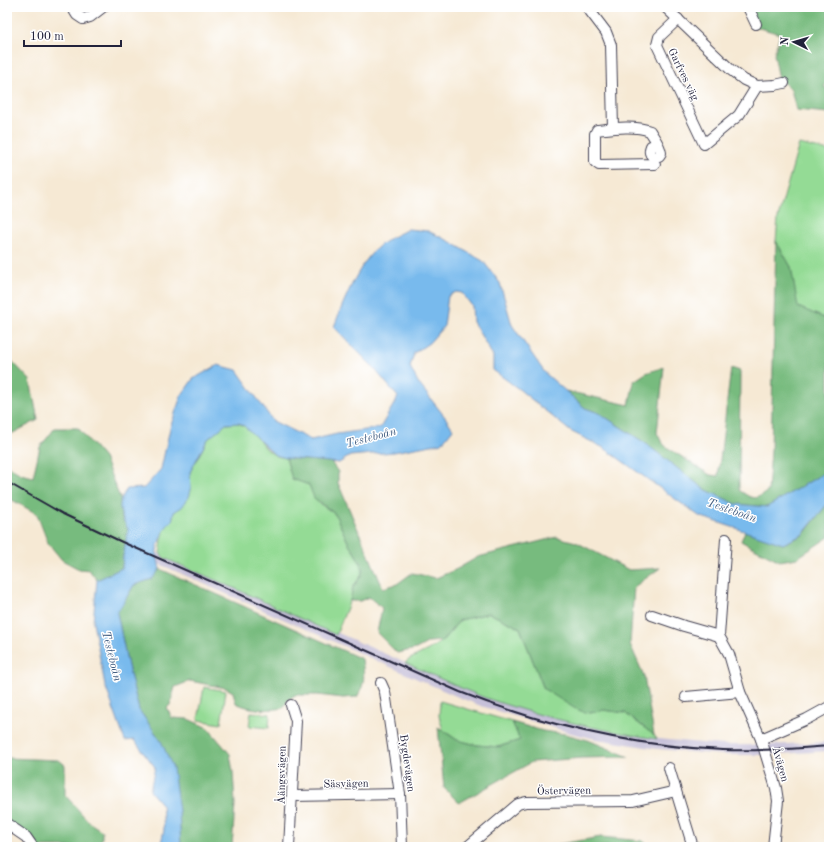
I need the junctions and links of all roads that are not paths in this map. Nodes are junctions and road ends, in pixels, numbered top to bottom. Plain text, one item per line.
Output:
1 (72, 7) edge
2 (103, 7) edge
3 (587, 7) edge
4 (665, 7) edge
5 (748, 7) edge
6 (678, 19) junction
7 (756, 24) dead end
8 (784, 83) dead end
9 (757, 86) junction
10 (613, 128) junction
11 (657, 144) dead end
12 (654, 164) dead end
13 (726, 539) dead end
14 (652, 615) dead end
15 (719, 636) junction
16 (382, 683) dead end
17 (740, 692) junction
18 (686, 697) dead end
19 (291, 705) dead end
20 (829, 707) edge
21 (761, 739) junction
22 (670, 768) dead end
23 (676, 791) junction
24 (400, 794) junction
25 (293, 796) junction
26 (7, 824) edge
27 (34, 847) edge
28 (289, 847) edge
29 (402, 847) edge
30 (467, 847) edge
31 (693, 847) edge
32 (773, 847) edge

1 - 2 street
3 - 10 street
4 - 6 street
5 - 7 street
6 - 9 street
6 - 9 street, Garfves väg
8 - 9 street
10 - 11 street
10 - 12 street
13 - 15 street
14 - 15 street
15 - 17 street, Åvägen
16 - 24 street, Bygdevägen
17 - 18 street
17 - 21 street, Åvägen
19 - 25 street, Åängsvägen
20 - 21 street
21 - 32 street, Åvägen
22 - 23 street
23 - 30 street, Östervägen
23 - 31 street
24 - 25 street, Säsvägen
24 - 29 street, Bygdevägen
25 - 28 street, Åängsvägen
26 - 27 street

